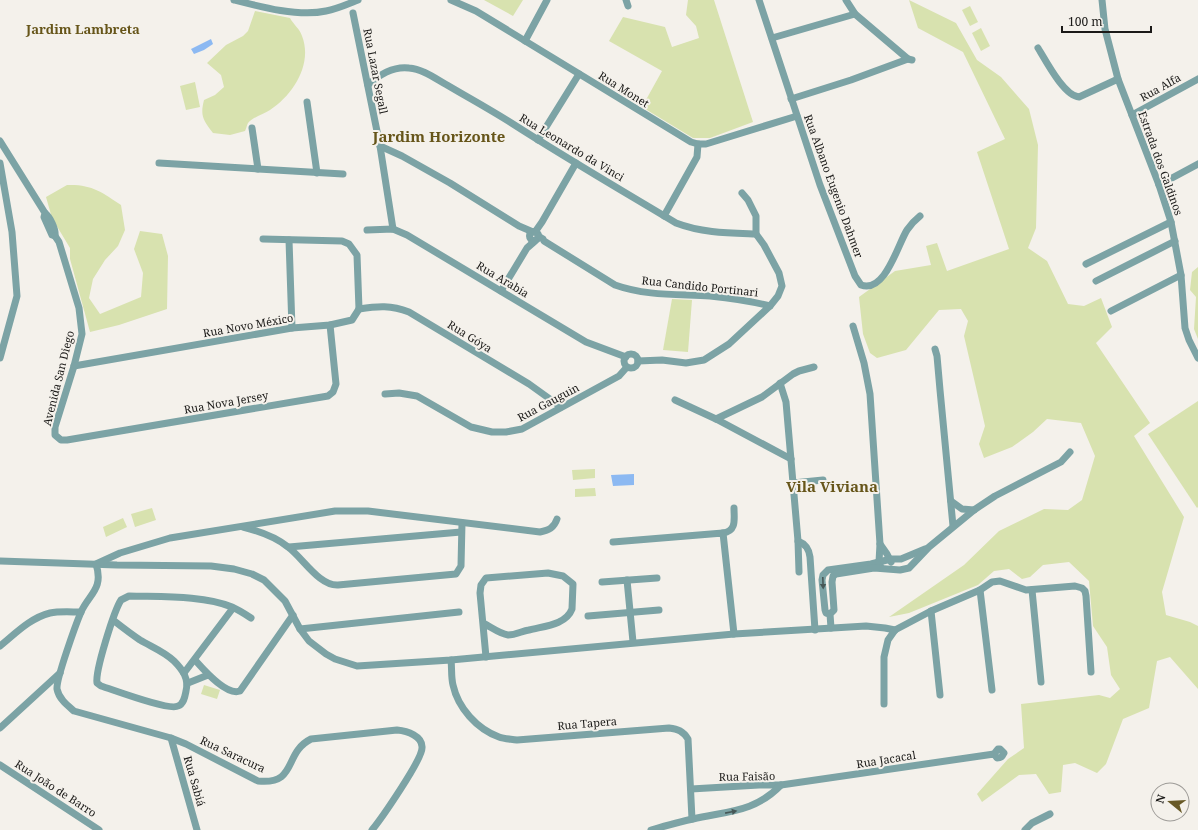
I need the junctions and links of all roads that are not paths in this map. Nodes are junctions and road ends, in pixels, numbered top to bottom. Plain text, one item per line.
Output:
1 (234, 0) edge
2 (358, 0) edge
3 (451, 0) edge
4 (547, 0) edge
5 (759, 0) edge
6 (846, 0) edge
7 (1102, 0) edge
8 (353, 13) dead end
9 (855, 14) junction
10 (772, 38) junction
11 (525, 41) junction
12 (1038, 48) dead end
13 (366, 71) junction
14 (381, 74) junction
15 (579, 74) junction
16 (1118, 79) junction
17 (1198, 79) edge
18 (368, 85) junction
19 (791, 99) junction
20 (307, 102) dead end
21 (1132, 115) junction
22 (797, 116) junction
23 (252, 128) dead end
24 (538, 140) junction
25 (0, 141) edge
26 (698, 144) junction
27 (380, 146) junction
28 (395, 153) junction
29 (382, 159) junction
30 (0, 163) edge
31 (159, 163) dead end
32 (576, 163) junction
33 (1198, 164) edge
34 (258, 169) junction
35 (318, 173) junction
36 (343, 174) dead end
37 (1159, 185) junction
38 (742, 193) dead end
39 (664, 216) junction
40 (920, 216) dead end
41 (1171, 222) junction
42 (393, 229) junction
43 (367, 230) dead end
44 (756, 234) junction
45 (535, 237) junction
46 (263, 239) dead end
47 (289, 240) junction
48 (1175, 241) junction
49 (1086, 264) dead end
50 (1181, 275) junction
51 (1096, 281) dead end
52 (501, 291) junction
53 (770, 306) junction
54 (359, 309) junction
55 (1111, 311) dead end
56 (330, 325) junction
57 (853, 326) dead end
58 (292, 328) junction
59 (935, 349) dead end
60 (626, 357) junction
61 (0, 358) edge
62 (1198, 358) edge
63 (638, 361) junction
64 (74, 366) junction
65 (627, 367) junction
66 (814, 367) dead end
67 (780, 383) junction
68 (385, 394) dead end
69 (675, 400) dead end
70 (561, 407) junction
71 (716, 419) junction
72 (55, 434) joint
73 (1070, 452) dead end
74 (791, 459) junction
75 (823, 480) dead end
76 (794, 483) junction
77 (951, 501) junction
78 (734, 508) dead end
79 (974, 510) junction
80 (557, 519) dead end
81 (462, 523) junction
82 (241, 526) junction
83 (953, 526) junction
84 (461, 532) junction
85 (723, 533) junction
86 (798, 541) junction
87 (613, 542) dead end
88 (880, 544) junction
89 (289, 547) junction
90 (929, 547) junction
91 (911, 556) junction
92 (891, 559) junction
93 (0, 561) edge
94 (96, 564) junction
95 (880, 565) junction
96 (889, 568) junction
97 (909, 568) junction
98 (799, 572) dead end
99 (657, 578) dead end
100 (627, 580) junction
101 (602, 582) dead end
102 (980, 590) junction
103 (1032, 590) junction
104 (834, 604) junction
105 (825, 606) junction
106 (233, 608) junction
107 (659, 610) dead end
108 (931, 611) junction
109 (81, 612) junction
110 (459, 612) dead end
111 (630, 612) junction
112 (830, 614) junction
113 (293, 616) junction
114 (588, 616) dead end
115 (251, 618) dead end
116 (113, 620) junction
117 (483, 623) junction
118 (831, 628) junction
119 (300, 629) junction
120 (815, 630) junction
121 (895, 630) junction
122 (734, 634) junction
123 (633, 642) junction
124 (0, 646) edge
125 (486, 657) junction
126 (195, 660) junction
127 (451, 660) junction
128 (1091, 672) dead end
129 (60, 673) junction
130 (184, 673) junction
131 (208, 675) junction
132 (1040, 682) dead end
133 (188, 683) junction
134 (992, 690) dead end
135 (940, 695) dead end
136 (884, 704) dead end
137 (0, 728) edge
138 (171, 738) junction
139 (994, 754) dead end
140 (0, 765) edge
141 (781, 785) junction
142 (691, 789) junction
143 (1050, 814) dead end
144 (692, 819) junction
145 (99, 830) edge
146 (197, 830) edge
147 (372, 830) edge
148 (651, 830) edge
149 (1025, 830) edge

1 - 2 street
3 - 11 street, Rua Monet
4 - 11 street
5 - 10 street, Rua Albano Eugenio Dahmer
6 - 9 street
7 - 16 street, Estrada dos Galdinos
8 - 13 street, Rua Lazar Segall
9 - 10 street
9 - 19 street
10 - 19 street, Rua Albano Eugenio Dahmer
11 - 15 street, Rua Monet
12 - 16 street
13 - 14 street, Rua Leonardo da Vinci
13 - 18 street, Rua Lazar Segall
14 - 18 street, Rua Leonardo da Vinci
14 - 24 street, Rua Leonardo da Vinci
15 - 24 street
15 - 26 street, Rua Monet
16 - 21 street, Estrada dos Galdinos
17 - 21 street, Rua Alfa
18 - 27 street, Rua Lazar Segall
19 - 22 street, Rua Albano Eugenio Dahmer
20 - 35 street
21 - 37 street, Estrada dos Galdinos
22 - 26 street
22 - 40 street, Rua Albano Eugenio Dahmer
23 - 34 street
24 - 32 street, Rua Leonardo da Vinci
25 - 64 street, Avenida San Diego
26 - 39 street
27 - 28 street, Rua Candido Portinari
27 - 29 street, Rua Lazar Segall
28 - 29 street
28 - 45 street, Rua Candido Portinari
29 - 42 street, Rua Lazar Segall
30 - 61 street
31 - 34 street
32 - 39 street, Rua Leonardo da Vinci
32 - 45 street
33 - 37 street
34 - 35 street
35 - 36 street
37 - 41 street, Estrada dos Galdinos
38 - 44 street
39 - 44 street, Rua Leonardo da Vinci
41 - 48 street, Estrada dos Galdinos
41 - 49 street
42 - 43 street, Rua Arabia
42 - 52 street, Rua Arabia
44 - 53 street
45 - 52 street
45 - 53 street, Rua Candido Portinari
46 - 47 street
47 - 54 street
47 - 58 street
48 - 50 street, Estrada dos Galdinos
48 - 51 street
50 - 55 street
50 - 62 street, Estrada dos Galdinos
52 - 60 street, Rua Arabia
53 - 63 street, Rua Arabia
54 - 56 street, Rua Novo México
54 - 70 street, Rua Góya
56 - 58 street, Rua Novo México
56 - 72 street, Rua Nova Jersey
57 - 88 street
58 - 64 street, Rua Novo México
59 - 77 street
60 - 63 street, Rua Arabia
60 - 65 street
63 - 65 street, Rua Arabia
64 - 72 street, Avenida San Diego
65 - 70 street, Rua Gauguin
66 - 67 street
67 - 71 street
67 - 74 street
68 - 70 street, Rua Gauguin
69 - 71 street
71 - 74 street
73 - 79 street
74 - 76 street
75 - 76 street
76 - 86 street
77 - 79 street
77 - 83 street
78 - 85 street
79 - 83 street
80 - 81 street
81 - 82 street
81 - 84 street
82 - 89 street
82 - 94 street
83 - 90 street
84 - 89 street
84 - 89 street
85 - 87 street
85 - 122 street
86 - 98 street
86 - 120 street
88 - 92 street
88 - 95 street
90 - 91 street
90 - 97 street
91 - 92 street
91 - 97 street
92 - 95 street
92 - 96 street
93 - 94 street
94 - 109 street, Rua Saracura
94 - 113 street
95 - 96 street
95 - 104 street
95 -> 105 street
96 - 97 street
99 - 100 street
100 - 101 street
100 - 111 street
102 - 103 street
102 - 108 street
102 - 134 street
103 - 128 street
103 - 132 street
104 - 105 street
104 - 112 street
105 - 112 street
106 - 115 street
106 - 116 street
106 - 126 street
107 - 111 street
108 - 121 street
108 - 135 street
109 - 124 street
109 - 129 street, Rua Saracura
110 - 119 street
111 - 114 street
111 - 123 street
112 - 118 street
113 - 119 street
113 - 131 street
116 - 130 street
116 - 133 street
117 - 117 street
117 - 125 street
118 - 120 street
118 - 121 street
119 - 127 street
120 - 122 street
121 - 136 street
122 - 123 street
123 - 125 street
125 - 127 street
126 - 130 street
126 - 131 street
127 - 142 street, Rua Tapera
129 - 137 street
129 - 138 street, Rua Saracura
130 - 133 street
131 - 133 street
138 - 146 street, Rua Sabiá
138 - 147 street, Rua Saracura
139 - 141 street, Rua Jacacal
140 - 145 street, Rua João de Barro
141 - 142 street, Rua Faisão
144 -> 141 street, Rua Faisão
142 - 144 street, Rua Tapera
143 - 149 street
144 - 148 street, Rua Faisão

